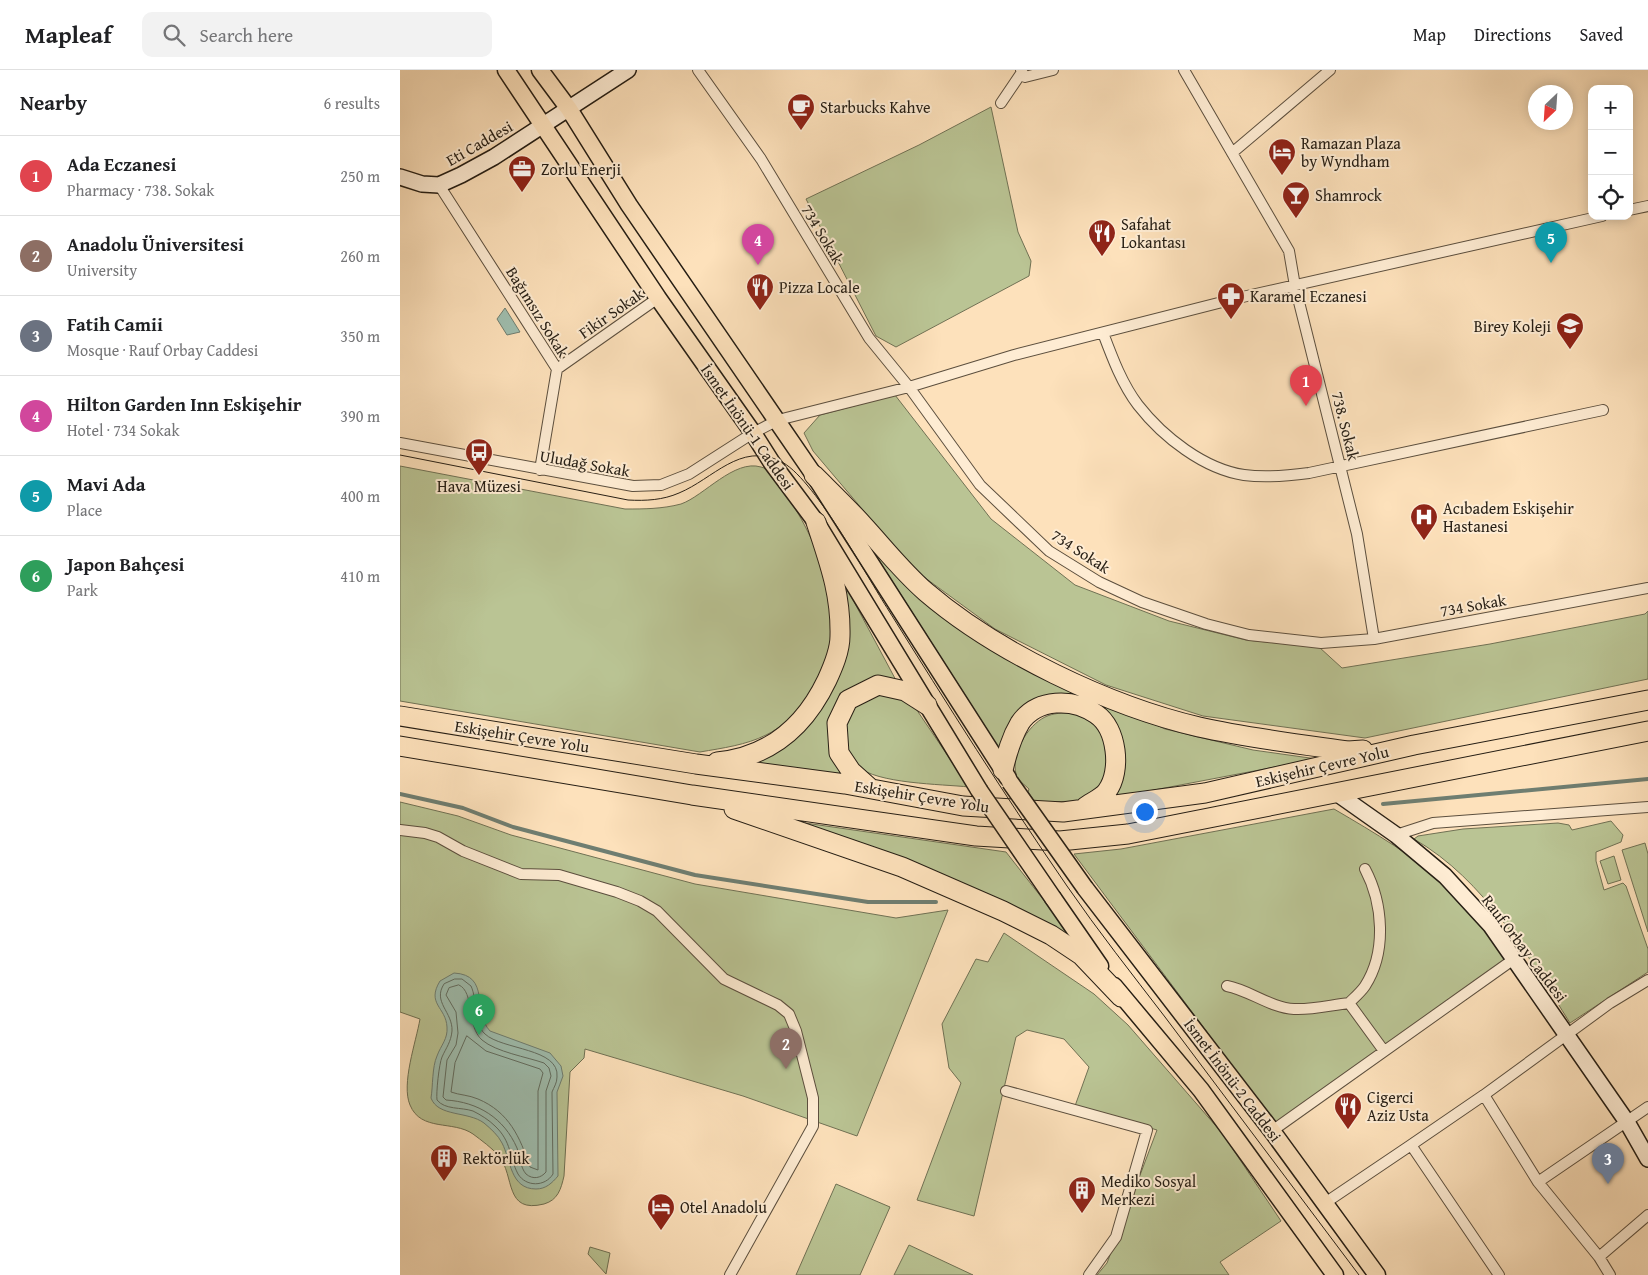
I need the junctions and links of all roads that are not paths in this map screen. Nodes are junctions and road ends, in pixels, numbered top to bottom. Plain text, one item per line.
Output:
1 (506, 70) edge
2 (540, 70) edge
3 (628, 70) edge
4 (698, 70) edge
5 (1053, 70) edge
6 (1184, 70) edge
7 (1330, 70) edge
8 (1021, 71) edge
9 (1001, 103) dead end
10 (569, 109) junction
11 (542, 124) junction
12 (1232, 153) junction
13 (400, 177) edge
14 (439, 184) junction
15 (1648, 206) edge
16 (1633, 209) edge
17 (1588, 219) edge
18 (1295, 286) junction
19 (658, 298) junction
20 (1103, 333) junction
21 (557, 370) junction
22 (909, 387) junction
23 (1603, 410) dead end
24 (778, 420) junction
25 (753, 433) junction
26 (400, 444) edge
27 (1341, 466) junction
28 (540, 470) junction
29 (814, 475) junction
30 (816, 522) junction
31 (1648, 588) edge
32 (1374, 639) junction
33 (1648, 700) edge
34 (926, 705) junction
35 (400, 716) edge
36 (1648, 731) edge
37 (1622, 737) junction
38 (1648, 740) edge
39 (1414, 745) junction
40 (400, 746) edge
41 (400, 751) edge
42 (492, 762) junction
43 (696, 764) junction
44 (1007, 776) junction
45 (870, 789) junction
46 (1336, 792) junction
47 (692, 795) junction
48 (1648, 807) edge
49 (1080, 810) junction
50 (400, 830) edge
51 (1396, 835) junction
52 (1365, 869) dead end
53 (1085, 888) joint
54 (1053, 898) joint
55 (1514, 959) junction
56 (1648, 980) edge
57 (1227, 986) dead end
58 (1121, 997) junction
59 (1349, 1003) junction
60 (1567, 1034) junction
61 (1384, 1051) junction
62 (1006, 1090) dead end
63 (1484, 1095) junction
64 (1648, 1107) edge
65 (1627, 1122) junction
66 (1272, 1131) junction
67 (1411, 1145) junction
68 (1648, 1160) edge
69 (1538, 1182) junction
70 (1325, 1203) junction
71 (1648, 1215) edge
72 (1599, 1257) junction
73 (730, 1275) edge
74 (1089, 1275) edge
75 (1335, 1275) edge
76 (1377, 1275) edge
77 (1499, 1275) edge
78 (1610, 1275) edge

1 - 11 main road, İsmet İnönü-1 Caddesi
2 - 10 main road, İsmet İnönü-1 Caddesi
3 - 10 street, Eti Caddesi
4 - 22 street, 734 Sokak
5 - 8 street
6 - 12 street, 738. Sokak
7 - 12 street
8 - 9 street
10 - 11 street, Eti Caddesi
10 - 24 main road, İsmet İnönü-1 Caddesi
11 - 14 street, Eti Caddesi
11 - 19 main road, İsmet İnönü-1 Caddesi
12 - 18 street, 738. Sokak
13 - 14 street, Eti Caddesi
14 - 21 street, Bağımsız Sokak
15 - 16 street
17 - 18 street, Uludağ Sokak
18 - 20 street, Uludağ Sokak
18 - 27 street, 738. Sokak
19 - 21 street, Fikir Sokak
19 - 25 main road, İsmet İnönü-1 Caddesi
20 - 22 street, Uludağ Sokak
20 - 27 street
21 - 28 street, Bağımsız Sokak
22 - 24 street, Uludağ Sokak
22 - 32 street, 734 Sokak
23 - 27 street
24 - 25 street, Uludağ Sokak
24 - 29 main road, İsmet İnönü-1 Caddesi
25 - 28 street, Uludağ Sokak
25 - 30 main road, İsmet İnönü-1 Caddesi
26 - 28 street, Uludağ Sokak
27 - 32 street, 738. Sokak
29 - 39 highway
29 - 44 main road, İsmet İnönü-1 Caddesi
30 - 34 main road, İsmet İnönü-1 Caddesi
30 - 43 highway
31 - 32 street, 734 Sokak
33 - 39 highway, Eskişehir Çevre Yolu
34 - 45 highway
34 - 54 main road, İsmet İnönü-1 Caddesi, bridge
35 - 43 highway, Eskişehir Çevre Yolu
36 - 37 highway, Eskişehir Çevre Yolu
37 - 38 highway
37 - 46 highway, Eskişehir Çevre Yolu
39 - 49 highway, Eskişehir Çevre Yolu
40 - 42 highway, Eskişehir Çevre Yolu
41 - 42 highway
42 - 47 highway, Eskişehir Çevre Yolu
43 - 45 highway, Eskişehir Çevre Yolu
44 - 49 highway
44 - 53 main road, İsmet İnönü-1 Caddesi, bridge
45 - 49 highway, Eskişehir Çevre Yolu
46 - 47 highway, Eskişehir Çevre Yolu
46 - 51 street, Rauf Orbay Caddesi
47 - 58 highway
48 - 51 street
50 - 73 street
51 - 55 street, Rauf Orbay Caddesi
52 - 59 street
53 - 66 main road, İsmet İnönü-2 Caddesi
54 - 58 main road, İsmet İnönü-2 Caddesi
55 - 60 street, Rauf Orbay Caddesi
55 - 61 street
56 - 60 street
57 - 59 street
58 - 75 main road, İsmet İnönü-2 Caddesi
59 - 61 street
60 - 63 street
60 - 65 street, Rauf Orbay Caddesi
61 - 66 street
62 - 74 street
63 - 67 street
63 - 69 street
64 - 65 street
65 - 68 street, Rauf Orbay Caddesi
65 - 69 street
66 - 70 main road, İsmet İnönü-2 Caddesi
67 - 70 street
67 - 77 street
69 - 72 street
70 - 76 main road, İsmet İnönü-2 Caddesi
71 - 72 street
72 - 78 street

